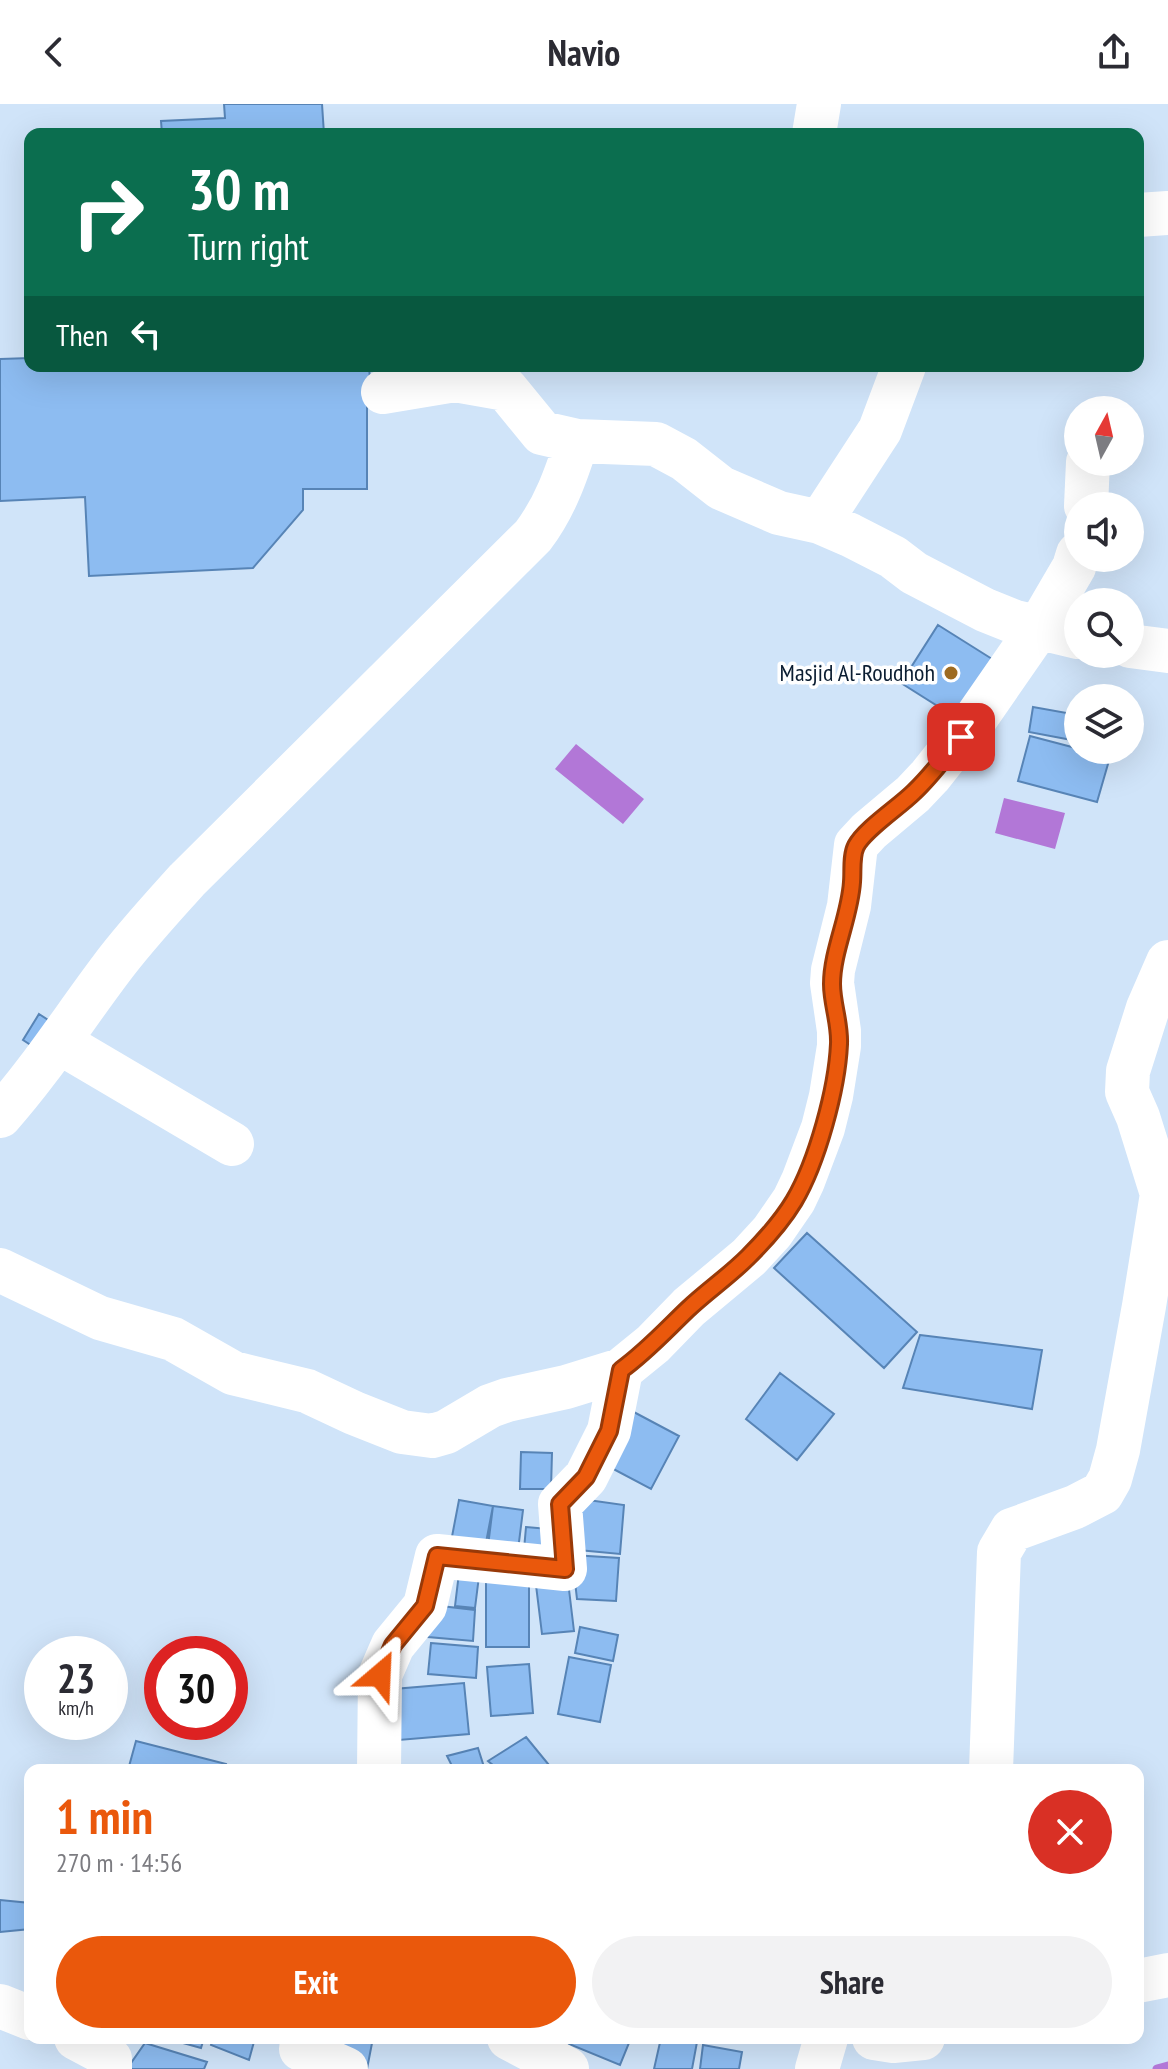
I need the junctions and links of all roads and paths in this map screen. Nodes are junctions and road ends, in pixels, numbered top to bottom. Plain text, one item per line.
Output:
1 (819, 104) edge
2 (815, 128) edge
3 (1168, 213) edge
4 (1144, 215) edge
5 (902, 372) edge
6 (383, 392) dead end
7 (577, 441) junction
8 (820, 522) junction
9 (1073, 572) edge
10 (1059, 632) edge
11 (1144, 648) edge
12 (1168, 651) edge
13 (1168, 962) edge
14 (59, 1042) junction
15 (0, 1116) edge
16 (232, 1144) dead end
17 (0, 1270) edge
18 (621, 1370) junction
19 (379, 1764) edge
20 (991, 1764) edge
21 (1168, 1975) edge
22 (1144, 1980) edge
23 (0, 2006) edge
24 (24, 2016) edge
25 (87, 2044) edge
26 (497, 2044) edge
27 (520, 2044) edge
28 (824, 2044) edge
29 (301, 2049) dead end
30 (110, 2069) edge
31 (346, 2069) edge
32 (494, 2069) edge
33 (567, 2069) edge
34 (817, 2069) edge

1 - 2 street
3 - 4 street
5 - 8 street
6 - 7 street
7 - 8 street
7 - 14 street
8 - 10 street
9 - 10 street
10 - 18 street
11 - 12 street
13 - 20 street
14 - 15 street
14 - 16 street
17 - 18 street
18 - 19 street
21 - 22 street
23 - 24 street
25 - 30 street
26 - 32 street
27 - 33 street
28 - 34 street
29 - 31 street

